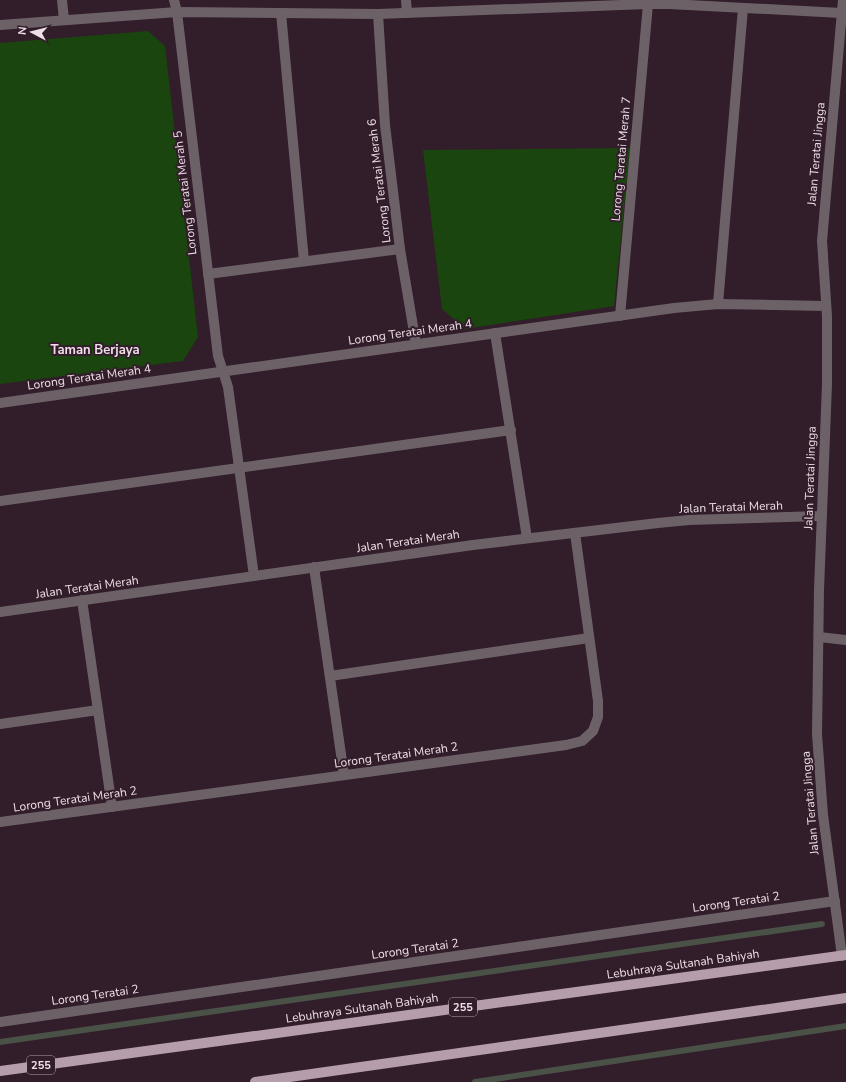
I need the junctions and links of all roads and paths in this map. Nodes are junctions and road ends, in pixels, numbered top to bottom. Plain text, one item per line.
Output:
1 (62, 0) edge
2 (174, 0) edge
3 (406, 0) edge
4 (843, 0) edge
5 (648, 4) junction
6 (744, 8) junction
7 (177, 12) junction
8 (281, 13) junction
9 (407, 13) junction
10 (841, 13) junction
11 (378, 14) junction
12 (64, 20) junction
13 (0, 25) edge
14 (841, 76) edge
15 (400, 249) junction
16 (304, 262) junction
17 (208, 274) junction
18 (718, 304) junction
19 (826, 306) junction
20 (620, 316) junction
21 (495, 333) junction
22 (416, 344) junction
23 (223, 371) junction
24 (0, 403) edge
25 (511, 430) junction
26 (239, 468) junction
27 (0, 501) edge
28 (822, 516) junction
29 (574, 533) junction
30 (528, 538) junction
31 (314, 567) junction
32 (254, 576) junction
33 (82, 600) junction
34 (0, 612) edge
35 (819, 637) junction
36 (589, 638) junction
37 (846, 640) edge
38 (330, 676) junction
39 (98, 710) junction
40 (0, 724) edge
41 (344, 775) junction
42 (112, 807) junction
43 (0, 822) edge
44 (834, 901) junction
45 (844, 956) edge
46 (846, 998) edge
47 (0, 1022) edge
48 (0, 1071) edge
49 (254, 1082) edge

1 - 12 street
2 - 7 street, Lorong Teratai Merah 5
3 - 9 street
4 - 10 street, Jalan Teratai Jingga
5 - 6 street
5 - 9 street
5 - 20 street, Lorong Teratai Merah 7
6 - 10 street
6 - 18 street
7 - 8 street
7 - 12 street
7 - 17 street, Lorong Teratai Merah 5
8 - 11 street
8 - 16 street
9 - 11 street
10 - 14 street, Jalan Teratai Jingga
11 - 15 street, Lorong Teratai Merah 6
12 - 13 street
14 - 19 street, Jalan Teratai Jingga
15 - 16 street
15 - 22 street, Lorong Teratai Merah 6
16 - 17 street
17 - 23 street, Lorong Teratai Merah 5
18 - 19 street, Lorong Teratai Merah 4
18 - 20 street, Lorong Teratai Merah 4
19 - 28 street, Jalan Teratai Jingga
20 - 21 street, Lorong Teratai Merah 4
21 - 22 street, Lorong Teratai Merah 4
21 - 25 street
22 - 23 street, Lorong Teratai Merah 4
23 - 24 street, Lorong Teratai Merah 4
23 - 26 street, Lorong Teratai Merah 5
25 - 26 street
25 - 30 street
26 - 27 street
26 - 32 street, Lorong Teratai Merah 5
28 - 29 street, Jalan Teratai Merah
28 - 35 street, Jalan Teratai Jingga
29 - 30 street, Jalan Teratai Merah
29 - 36 street, Lorong Teratai Merah 2
30 - 31 street, Jalan Teratai Merah
31 - 32 street, Jalan Teratai Merah
31 - 38 street
32 - 33 street, Jalan Teratai Merah
33 - 34 street, Jalan Teratai Merah
33 - 39 street
35 - 37 street
35 - 44 street, Jalan Teratai Jingga
36 - 38 street
36 - 41 street, Lorong Teratai Merah 2
38 - 41 street
39 - 40 street
39 - 42 street
41 - 42 street, Lorong Teratai Merah 2
42 - 43 street, Lorong Teratai Merah 2
44 - 45 street, Jalan Teratai Jingga
44 - 47 street, Lorong Teratai 2
45 - 48 main road, Lebuhraya Sultanah Bahiyah / 255
46 - 49 main road

